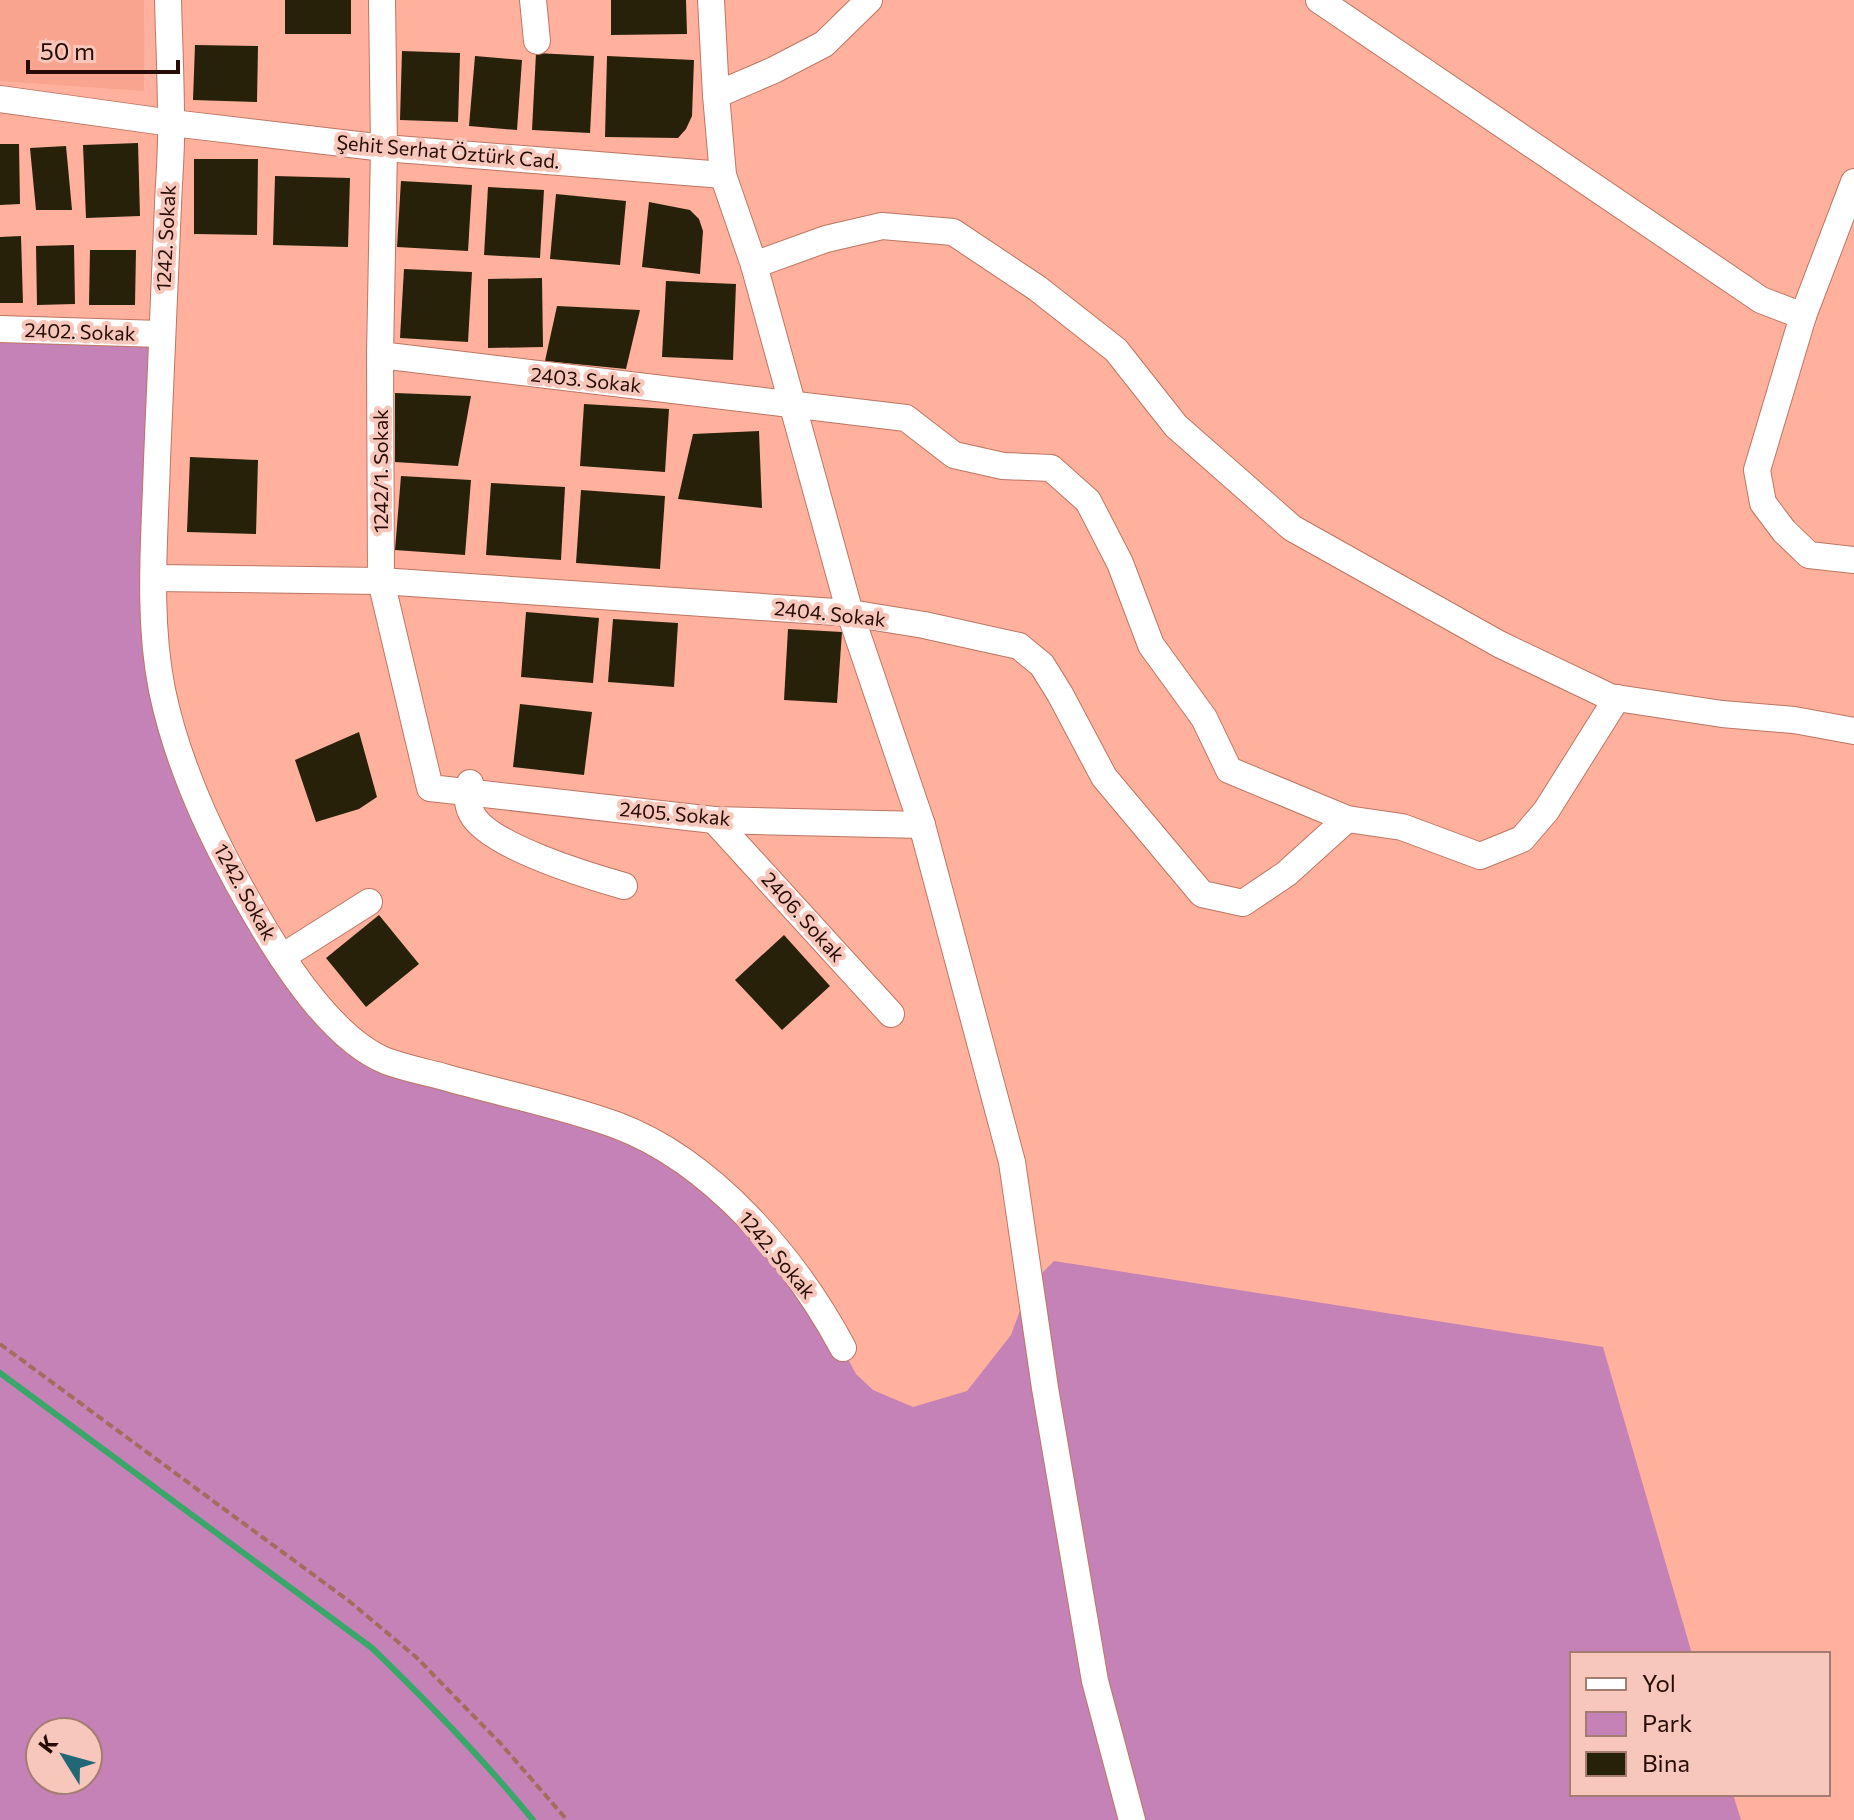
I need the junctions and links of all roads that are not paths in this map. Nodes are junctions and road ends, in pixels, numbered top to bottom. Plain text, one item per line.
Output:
1 (168, 0) edge
2 (382, 0) edge
3 (533, 0) edge
4 (711, 0) edge
5 (869, 0) edge
6 (1319, 0) edge
7 (537, 41) dead end
8 (716, 95) junction
9 (0, 99) edge
10 (172, 123) junction
11 (384, 148) junction
12 (723, 175) junction
13 (1854, 182) edge
14 (754, 265) junction
15 (1803, 316) junction
16 (0, 329) edge
17 (161, 334) junction
18 (380, 355) junction
19 (793, 403) junction
20 (1854, 560) edge
21 (154, 578) junction
22 (381, 581) junction
23 (850, 613) junction
24 (1617, 698) junction
25 (1854, 731) edge
26 (470, 783) dead end
27 (430, 788) joint
28 (1347, 819) junction
29 (714, 820) junction
30 (922, 825) junction
31 (624, 886) dead end
32 (369, 902) dead end
33 (282, 957) junction
34 (891, 1014) dead end
35 (843, 1348) dead end
36 (1132, 1820) edge

1 - 10 street, 1242. Sokak
2 - 11 street, 1242/1. Sokak
3 - 7 street
4 - 8 street
5 - 8 street
6 - 15 street
8 - 12 street
9 - 10 street, Şehit Serhat Öztürk Cad.
10 - 11 street, Şehit Serhat Öztürk Cad.
10 - 17 street, 1242. Sokak
11 - 12 street, Şehit Serhat Öztürk Cad.
11 - 18 street, 1242/1. Sokak
12 - 14 street
13 - 15 street
14 - 19 street
14 - 24 street
15 - 20 street
16 - 17 street, 2402. Sokak
17 - 21 street, 1242. Sokak
18 - 19 street, 2403. Sokak
18 - 22 street, 1242/1. Sokak
19 - 23 street
19 - 28 street, 2403. Sokak
21 - 22 street, 2404. Sokak
21 - 33 street, 1242. Sokak
22 - 23 street, 2404. Sokak
22 - 27 street, 1242/1. Sokak
23 - 28 street, 2404. Sokak
23 - 30 street
24 - 25 street
24 - 28 street, 2403. Sokak
26 - 31 street
27 - 29 street, 2405. Sokak
29 - 30 street, 2405. Sokak
29 - 34 street, 2406. Sokak
30 - 36 street
32 - 33 street
33 - 35 street, 1242. Sokak

